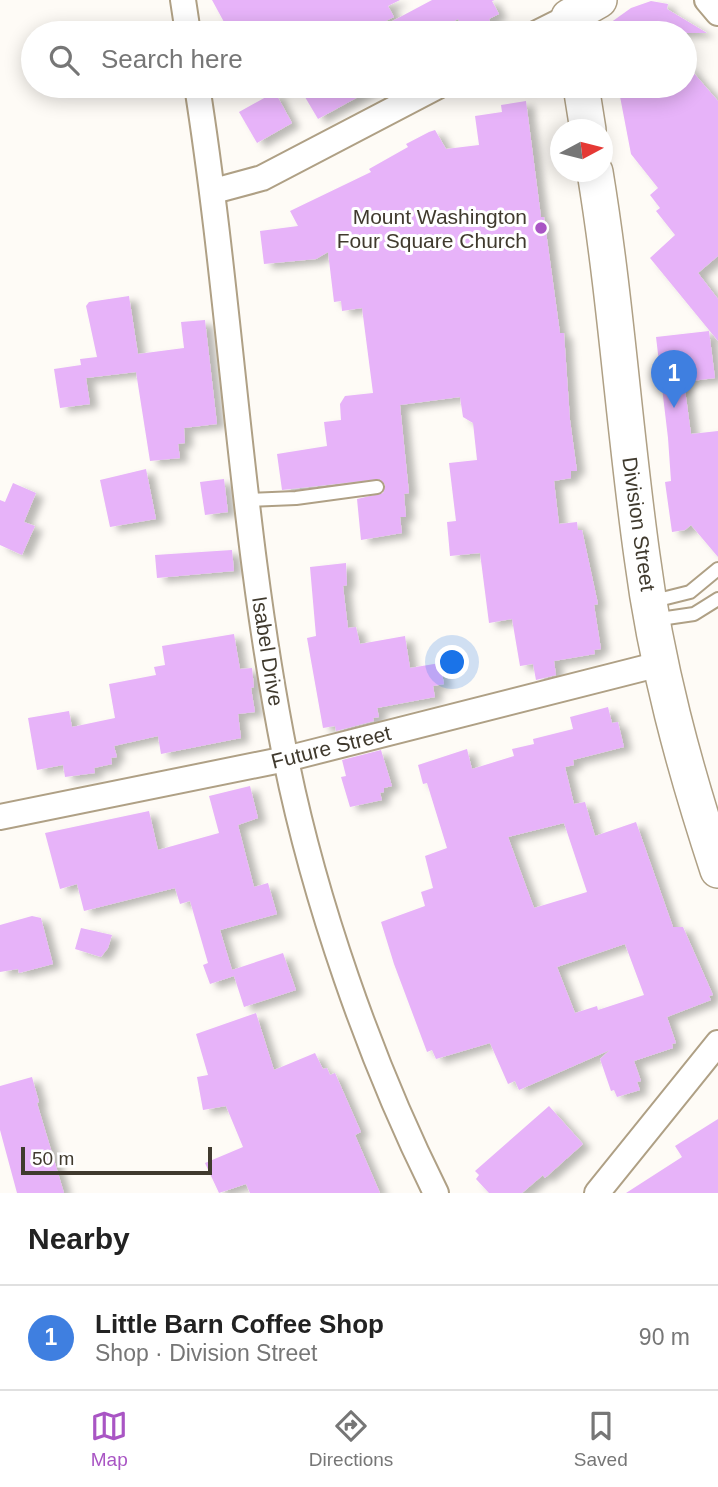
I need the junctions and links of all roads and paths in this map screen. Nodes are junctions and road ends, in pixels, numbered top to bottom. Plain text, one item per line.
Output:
1 (183, 0) edge
2 (599, 0) edge
3 (707, 0) edge
4 (718, 13) edge
5 (568, 17) edge
6 (186, 21) edge
7 (199, 98) edge
8 (415, 98) edge
9 (582, 98) edge
10 (586, 119) edge
11 (596, 182) edge
12 (214, 191) junction
13 (377, 487) dead end
14 (248, 500) junction
15 (718, 569) edge
16 (718, 599) edge
17 (651, 611) junction
18 (660, 664) junction
19 (286, 759) junction
20 (0, 817) edge
21 (718, 870) edge
22 (718, 1043) edge
23 (436, 1193) edge
24 (597, 1193) edge

1 - 6 street
2 - 5 street
3 - 4 street
7 - 12 street, Isabel Drive
8 - 12 street
9 - 10 street
11 - 17 street, Division Street
12 - 14 street, Isabel Drive
13 - 14 lane
14 - 19 street, Isabel Drive
15 - 17 lane
16 - 17 lane
17 - 18 street, Division Street
18 - 19 street, Future Street
18 - 21 street, Division Street
19 - 20 street, Future Street
19 - 23 street, Isabel Drive
22 - 24 street

